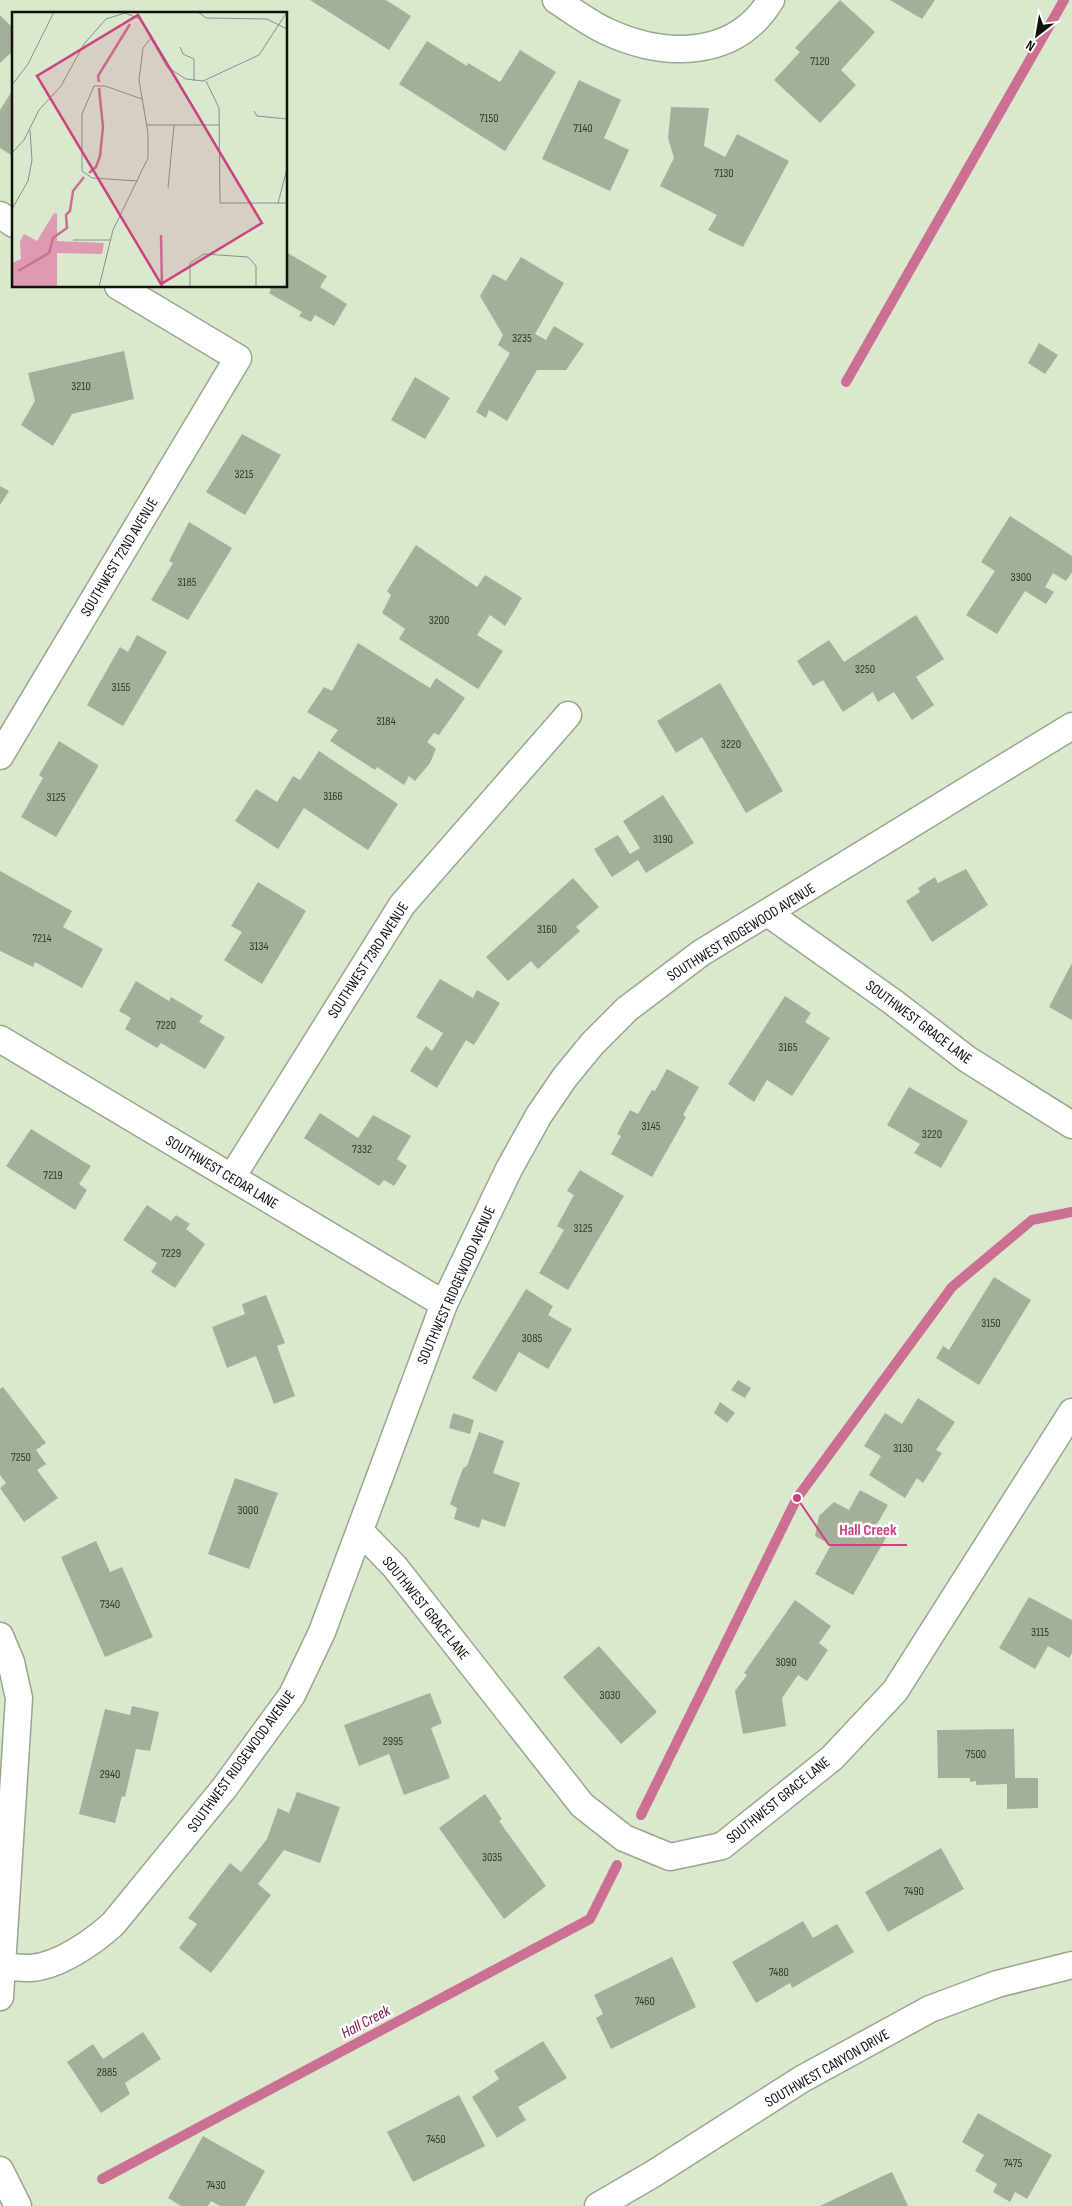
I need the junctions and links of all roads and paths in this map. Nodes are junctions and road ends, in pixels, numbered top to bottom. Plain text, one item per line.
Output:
1 (556, 0) edge
2 (771, 0) edge
3 (0, 216) edge
4 (12, 223) edge
5 (121, 288) edge
6 (568, 715) dead end
7 (1072, 726) edge
8 (0, 756) edge
9 (769, 914) junction
10 (0, 1040) edge
11 (1072, 1125) edge
12 (232, 1177) junction
13 (444, 1304) junction
14 (1072, 1412) edge
15 (360, 1532) junction
16 (0, 1636) edge
17 (1072, 1965) edge
18 (3, 1967) junction
19 (0, 1997) edge
20 (0, 2170) edge
21 (18, 2206) edge
22 (598, 2206) edge

1 - 2 street
3 - 4 street
5 - 8 street, SOUTHWEST 72ND AVENUE
6 - 12 street, SOUTHWEST 73RD AVENUE
7 - 9 street, SOUTHWEST RIDGEWOOD AVENUE
9 - 11 street, SOUTHWEST GRACE LANE
9 - 13 street, SOUTHWEST RIDGEWOOD AVENUE
10 - 12 street, SOUTHWEST CEDAR LANE
12 - 13 street, SOUTHWEST CEDAR LANE
13 - 15 street, SOUTHWEST RIDGEWOOD AVENUE
14 - 15 street, SOUTHWEST GRACE LANE
15 - 18 street, SOUTHWEST RIDGEWOOD AVENUE
16 - 18 street
17 - 22 street, SOUTHWEST CANYON DRIVE
18 - 19 street
20 - 21 street

